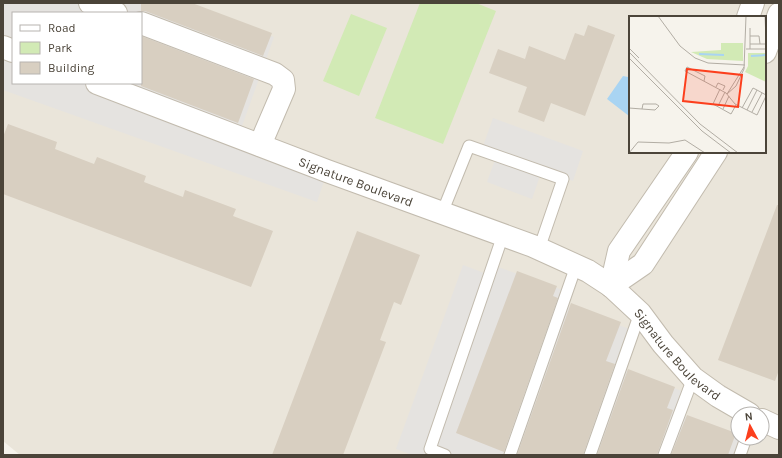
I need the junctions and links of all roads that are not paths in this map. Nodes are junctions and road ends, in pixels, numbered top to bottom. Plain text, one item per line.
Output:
1 (90, 3) edge
2 (753, 3) edge
3 (113, 12) edge
4 (779, 14) edge
5 (748, 16) edge
6 (142, 23) edge
7 (766, 49) edge
8 (100, 84) edge
9 (260, 145) junction
10 (686, 153) edge
11 (715, 153) edge
12 (442, 213) junction
13 (503, 235) junction
14 (539, 249) junction
15 (576, 266) junction
16 (611, 286) junction
17 (640, 314) junction
18 (693, 378) junction
19 (735, 406) edge
20 (445, 455) edge
21 (510, 455) edge
22 (590, 455) edge
23 (664, 455) edge

1 - 3 street
2 - 5 street
4 - 7 street
6 - 9 street
8 - 9 street, Signature Boulevard
9 - 12 street, Signature Boulevard
10 - 16 street
11 - 16 street
12 - 13 street, Signature Boulevard
12 - 14 lane
13 - 14 street, Signature Boulevard
13 - 20 lane
14 - 15 street, Signature Boulevard
15 - 16 street, Signature Boulevard
15 - 21 lane
16 - 17 street, Signature Boulevard
17 - 18 street, Signature Boulevard
17 - 22 lane
18 - 19 street, Signature Boulevard
18 - 23 lane

